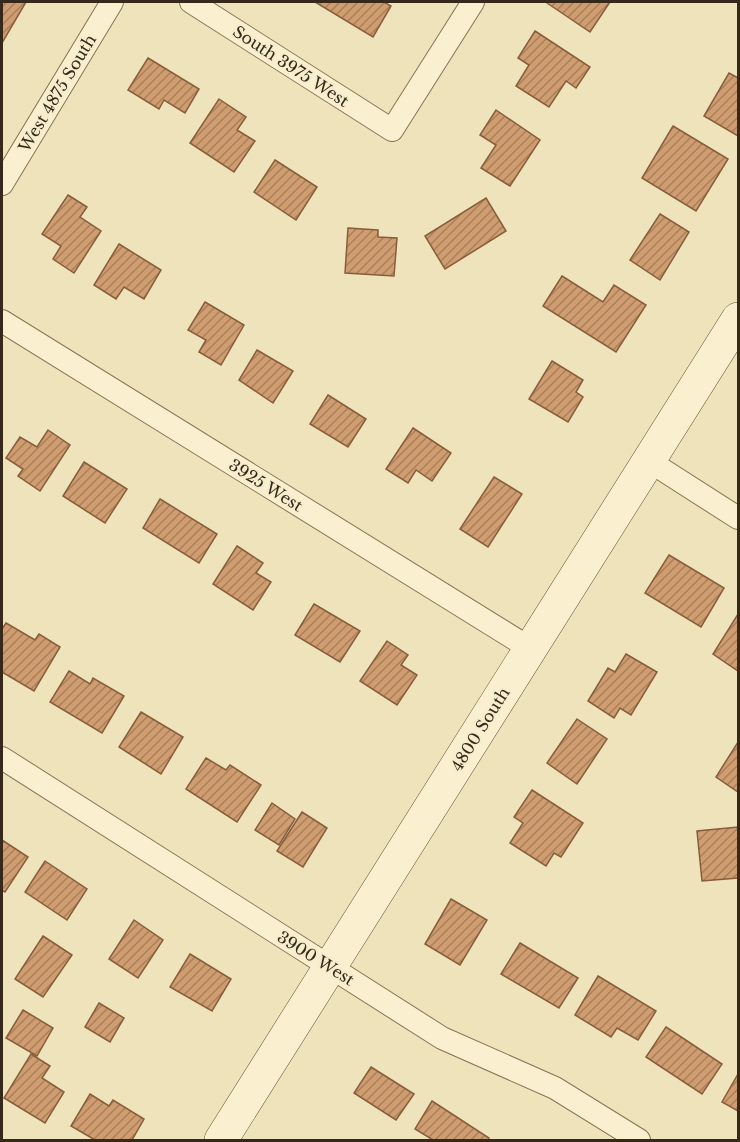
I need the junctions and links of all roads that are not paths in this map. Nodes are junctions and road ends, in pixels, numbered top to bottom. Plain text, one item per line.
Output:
1 (112, 2) edge
2 (191, 2) edge
3 (474, 2) edge
4 (2, 184) edge
5 (738, 318) edge
6 (2, 321) edge
7 (649, 461) junction
8 (738, 518) edge
9 (531, 649) junction
10 (2, 758) edge
11 (330, 967) junction
12 (221, 1140) edge
13 (639, 1140) edge

1 - 4 street, West 4875 South
2 - 3 street, South 3975 West
5 - 7 street, 4800 South
6 - 9 street, 3925 West
7 - 8 street
7 - 9 street, 4800 South
9 - 11 street, 4800 South
10 - 11 street, 3900 West
11 - 12 street, 4800 South
11 - 13 street, 3900 West

